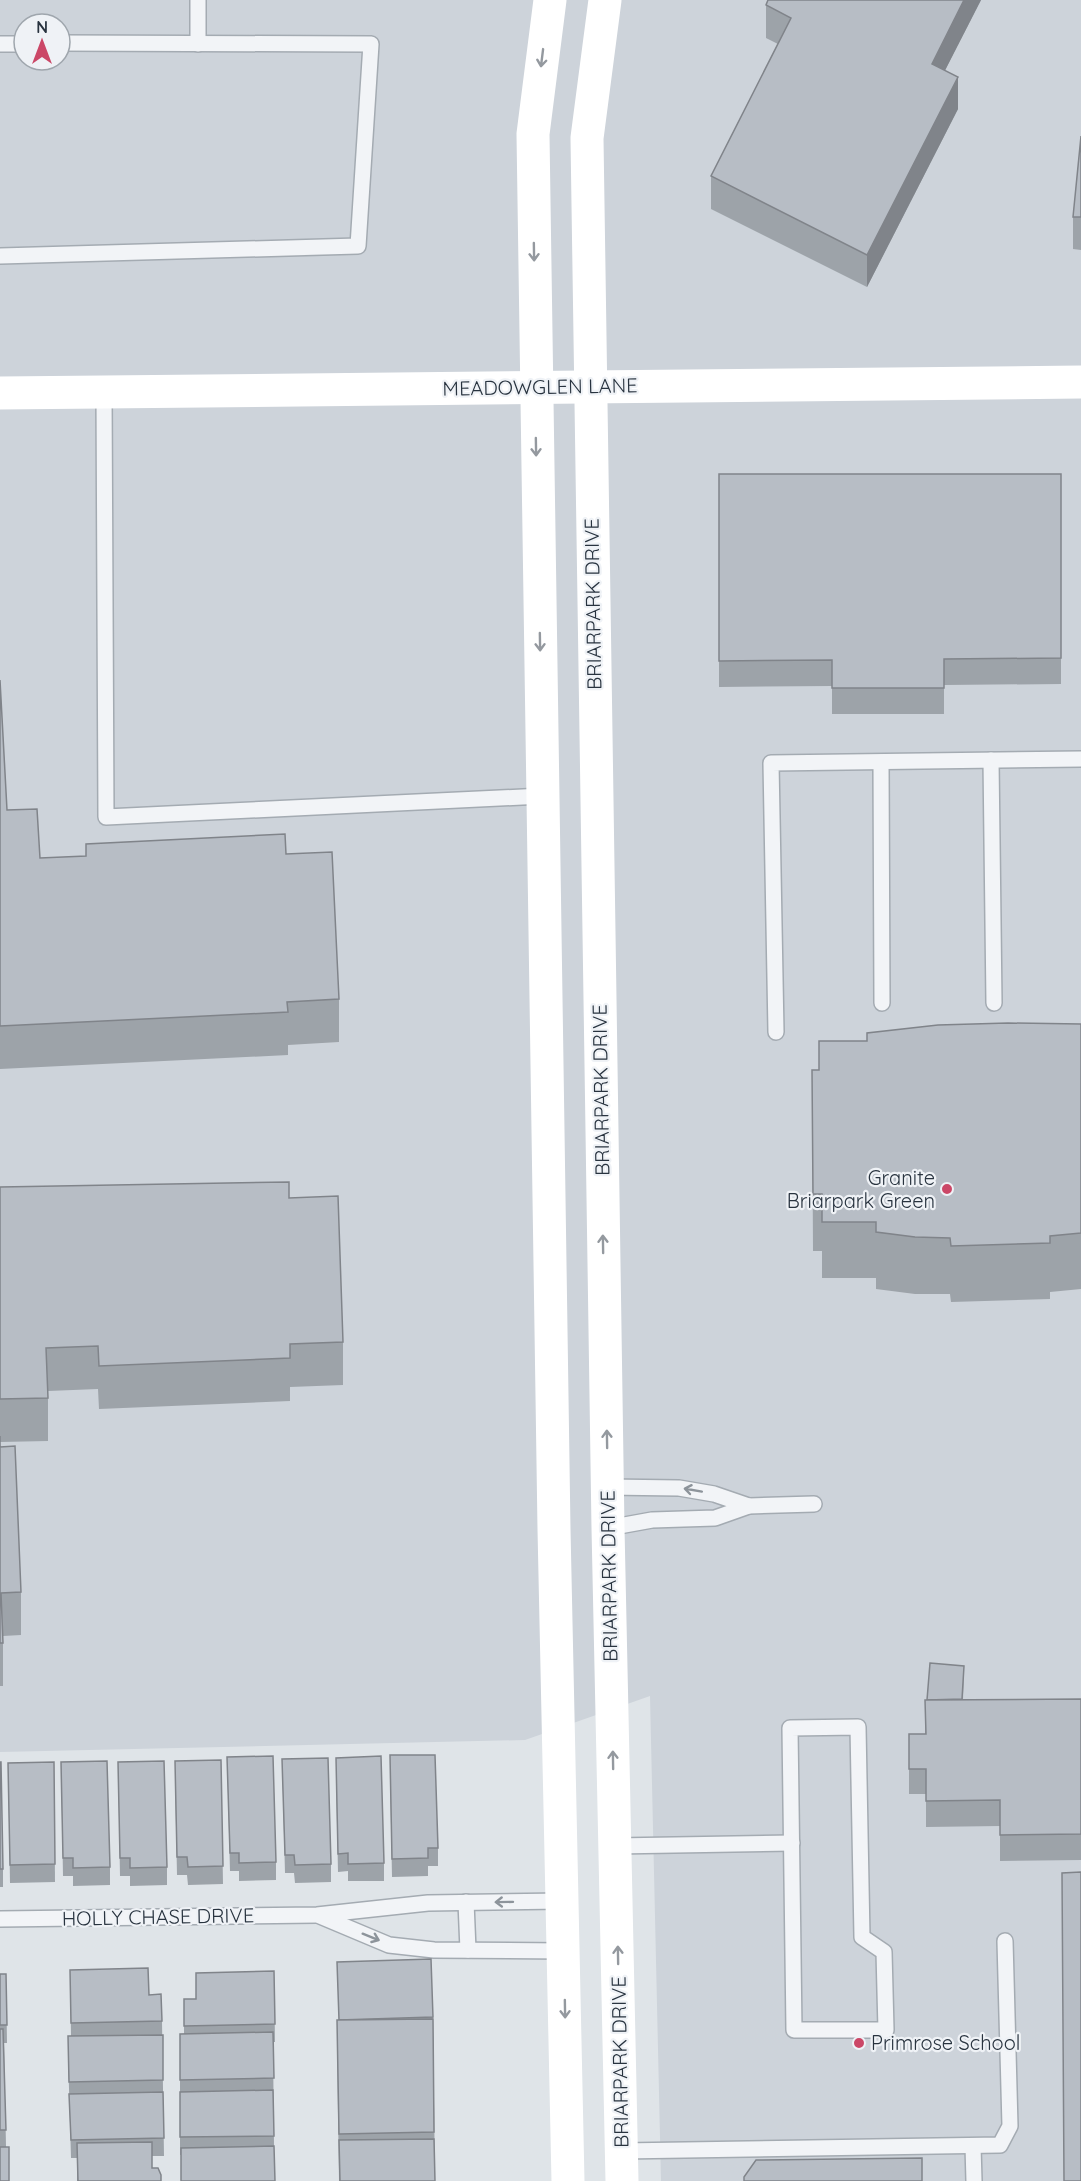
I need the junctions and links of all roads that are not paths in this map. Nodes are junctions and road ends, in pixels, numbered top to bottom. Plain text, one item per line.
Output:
1 (198, 0) edge
2 (550, 0) edge
3 (605, 0) edge
4 (72, 43) edge
5 (198, 44) junction
6 (0, 256) edge
7 (1081, 382) edge
8 (589, 387) junction
9 (535, 388) junction
10 (104, 392) junction
11 (0, 393) edge
12 (1081, 759) edge
13 (991, 760) junction
14 (881, 762) junction
15 (542, 796) junction
16 (882, 1004) dead end
17 (994, 1004) dead end
18 (776, 1032) dead end
19 (608, 1487) junction
20 (814, 1504) dead end
21 (749, 1506) junction
22 (608, 1528) junction
23 (792, 1843) junction
24 (615, 1846) junction
25 (562, 1901) junction
26 (466, 1902) junction
27 (317, 1915) junction
28 (0, 1919) edge
29 (1005, 1941) dead end
30 (468, 1950) junction
31 (563, 1951) junction
32 (973, 2146) junction
33 (622, 2166) edge
34 (568, 2181) edge
35 (974, 2181) edge

1 - 5 lane
2 -> 9 street
3 - 8 street, BRIARPARK DRIVE
4 - 5 lane
5 - 6 lane
7 - 8 street, MEADOWGLEN LANE
8 - 9 street, MEADOWGLEN LANE
19 -> 8 street, BRIARPARK DRIVE
9 - 10 street, MEADOWGLEN LANE
9 -> 15 street
10 - 11 street, MEADOWGLEN LANE
10 - 15 lane
12 - 13 lane
13 - 14 lane
13 - 17 lane
14 - 16 lane
14 - 18 lane
15 - 25 street
21 -> 19 lane
19 - 22 street, BRIARPARK DRIVE
20 - 21 lane
21 - 22 lane
24 -> 22 street, BRIARPARK DRIVE
23 - 23 lane
23 - 24 lane
33 -> 24 street, BRIARPARK DRIVE
25 -> 26 lane, HOLLY CHASE DRIVE
25 - 31 street
26 - 27 lane, HOLLY CHASE DRIVE
26 - 30 lane
27 - 28 lane, HOLLY CHASE DRIVE
27 -> 30 lane, HOLLY CHASE DRIVE
29 - 32 lane
30 - 31 lane, HOLLY CHASE DRIVE
31 -> 34 street
32 - 33 lane
32 - 35 lane

